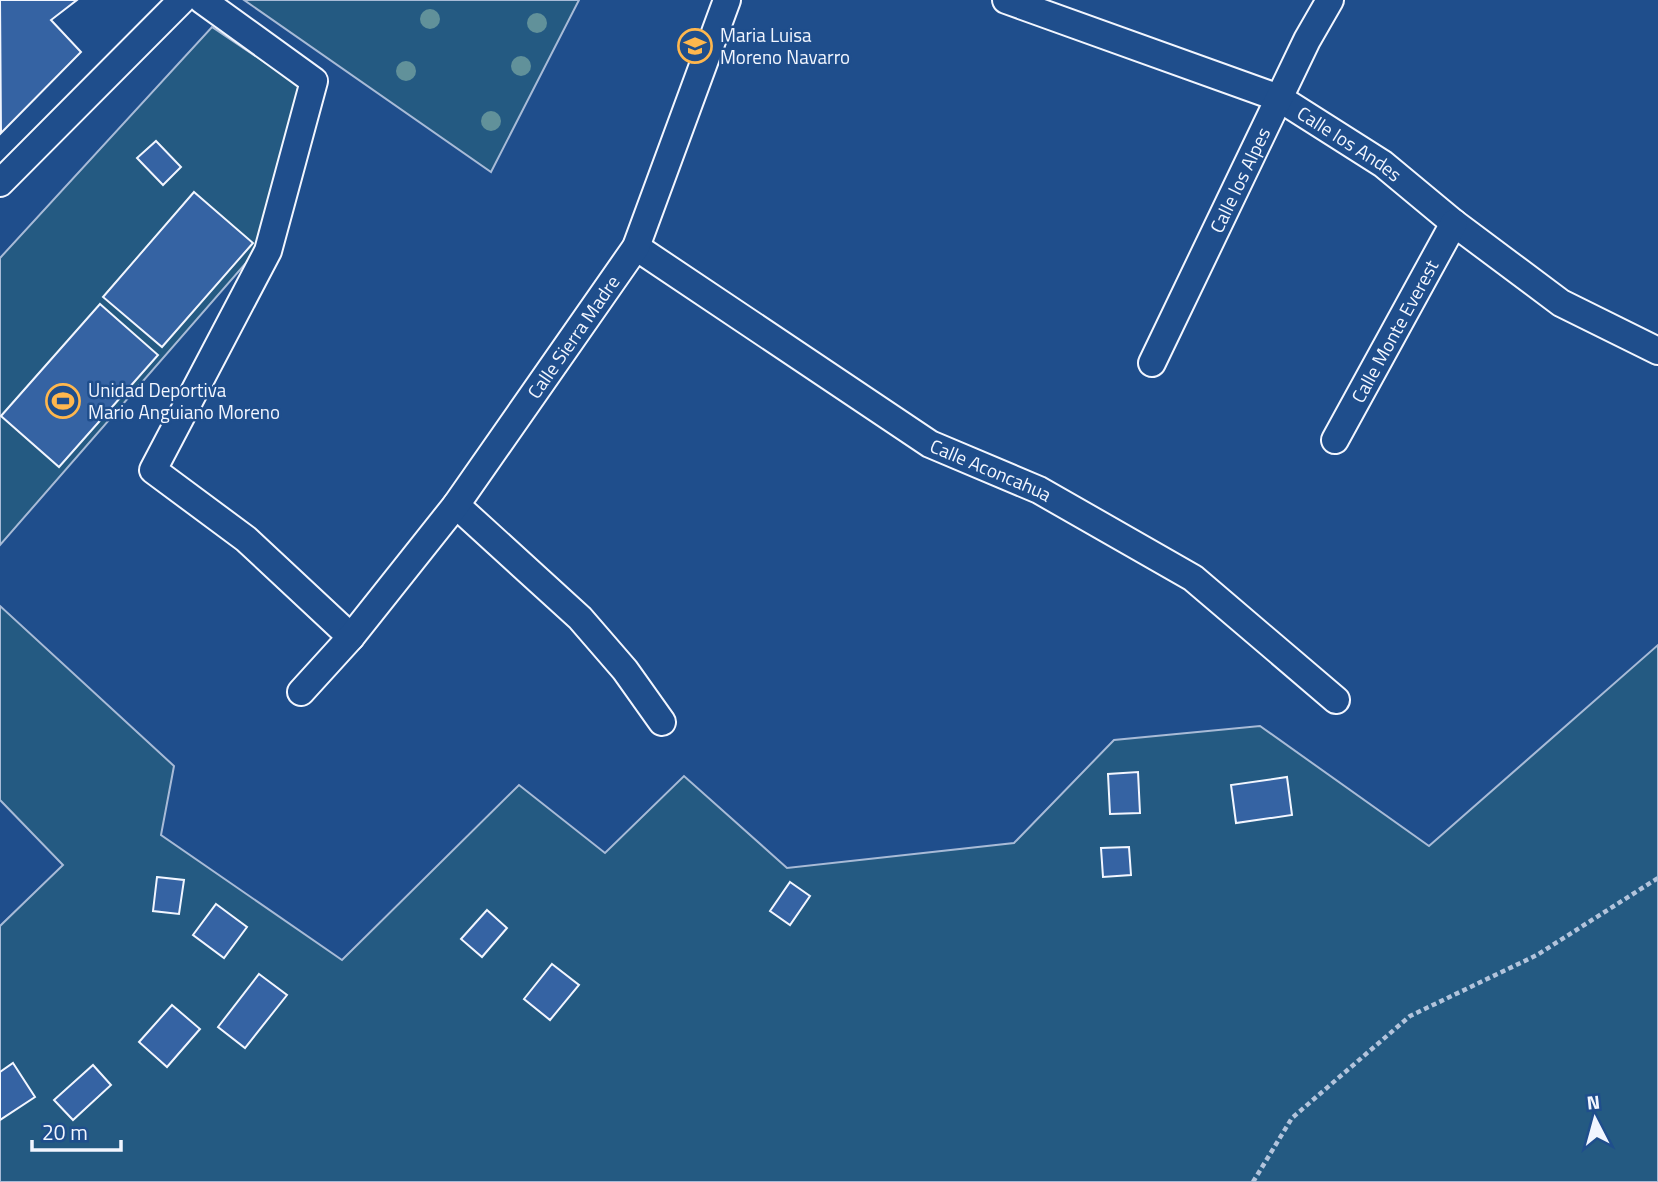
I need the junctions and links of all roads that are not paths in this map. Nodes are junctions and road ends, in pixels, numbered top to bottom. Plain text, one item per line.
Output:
1 (182, 0) edge
2 (202, 0) edge
3 (727, 0) edge
4 (1006, 0) edge
5 (1330, 0) edge
6 (1279, 99) junction
7 (0, 183) edge
8 (1454, 223) junction
9 (636, 247) junction
10 (1658, 351) edge
11 (1152, 363) dead end
12 (1335, 440) dead end
13 (456, 505) junction
14 (351, 637) junction
15 (301, 692) dead end
16 (1336, 700) dead end
17 (662, 722) dead end

1 - 7 street
2 - 14 street
3 - 9 street, Calle Sierra Madre
4 - 6 street, Calle los Andes
5 - 6 street, Calle los Alpes
6 - 8 street, Calle los Andes
6 - 11 street, Calle los Alpes
8 - 10 street, Calle los Andes
8 - 12 street, Calle Monte Everest
9 - 13 street, Calle Sierra Madre
9 - 16 street, Calle Aconcahua
13 - 14 street, Calle Sierra Madre
13 - 17 street
14 - 15 street, Calle Sierra Madre

